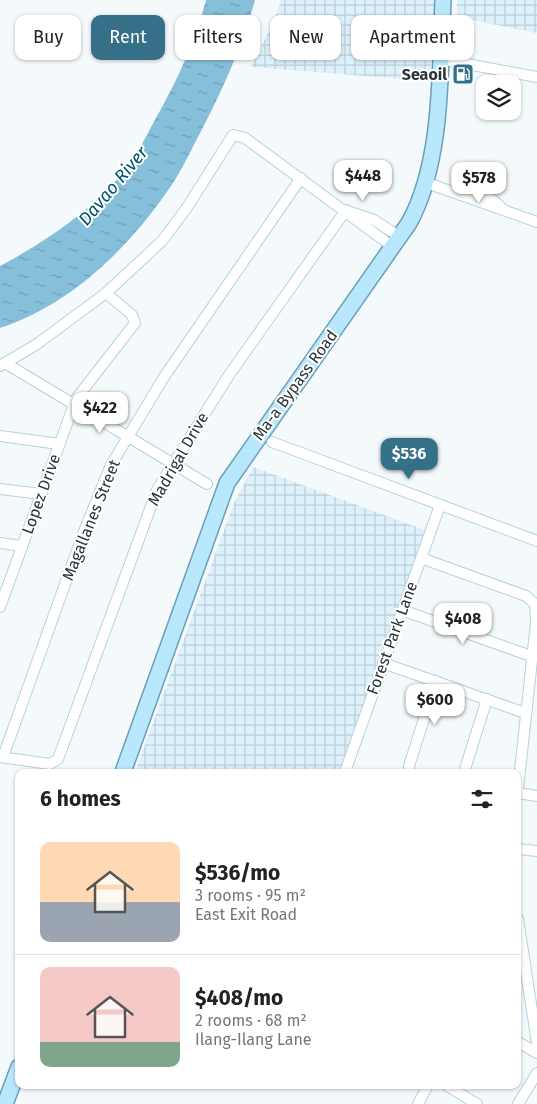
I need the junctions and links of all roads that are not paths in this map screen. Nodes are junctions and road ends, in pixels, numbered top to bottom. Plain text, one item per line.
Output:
1 (443, 0) edge
2 (442, 15) edge
3 (440, 60) edge
4 (445, 60) edge
5 (537, 77) edge
6 (301, 178) junction
7 (481, 181) dead end
8 (427, 183) junction
9 (346, 210) junction
10 (504, 210) junction
11 (537, 222) edge
12 (396, 242) junction
13 (106, 293) junction
14 (3, 365) edge
15 (74, 404) junction
16 (0, 436) edge
17 (127, 436) junction
18 (272, 442) dead end
19 (59, 444) junction
20 (173, 464) junction
21 (207, 484) dead end
22 (0, 488) edge
23 (41, 494) junction
24 (440, 505) junction
25 (537, 541) edge
26 (0, 543) edge
27 (22, 546) junction
28 (421, 558) junction
29 (2, 596) edge
30 (0, 607) edge
31 (402, 610) junction
32 (531, 656) junction
33 (383, 662) junction
34 (436, 681) junction
35 (487, 698) junction
36 (526, 712) junction
37 (1, 757) edge
38 (124, 769) edge
39 (346, 769) edge
40 (410, 769) edge
41 (465, 769) edge
42 (520, 769) edge
43 (521, 794) edge
44 (537, 796) edge
45 (521, 849) edge
46 (537, 851) edge
47 (521, 939) edge
48 (537, 1043) edge
49 (521, 1044) edge
50 (537, 1053) edge
51 (537, 1074) edge
52 (15, 1078) edge
53 (426, 1089) edge
54 (453, 1089) edge
55 (5, 1104) edge
56 (418, 1104) edge
57 (477, 1104) edge
58 (518, 1104) edge

1 - 2 main road, Ma-a Bypass Road
3 - 8 main road, Ma-a Bypass Road
4 - 5 street
6 - 9 street
6 - 13 street
6 - 17 street, Magallanes Street
7 - 10 street
8 - 10 street
8 - 12 main road, Ma-a Bypass Road
9 - 12 street
9 - 20 street, Madrigal Drive
10 - 11 street
12 - 38 main road, Ma-a Bypass Road
13 - 14 street
13 - 15 street, Lopez Drive
14 - 15 street
15 - 17 street
15 - 19 street, Lopez Drive
16 - 19 street
17 - 20 street
17 - 37 street, Magallanes Street
18 - 24 street
19 - 23 street, Lopez Drive
20 - 21 street
20 - 37 street, Madrigal Drive
22 - 23 street
23 - 27 street, Lopez Drive
24 - 25 street
24 - 28 street, Forest Park Lane
26 - 27 street
27 - 29 street, Lopez Drive
28 - 31 street, Forest Park Lane
28 - 32 street
29 - 30 street, Lopez Drive
31 - 32 street
31 - 33 street, Forest Park Lane
32 - 36 street
33 - 34 street
33 - 39 street, Forest Park Lane
34 - 35 street
34 - 40 street
35 - 36 street
35 - 41 street
36 - 42 street
43 - 44 street
45 - 46 street
47 - 48 street
49 - 50 street
51 - 58 street
52 - 55 main road
53 - 56 street
54 - 57 street

